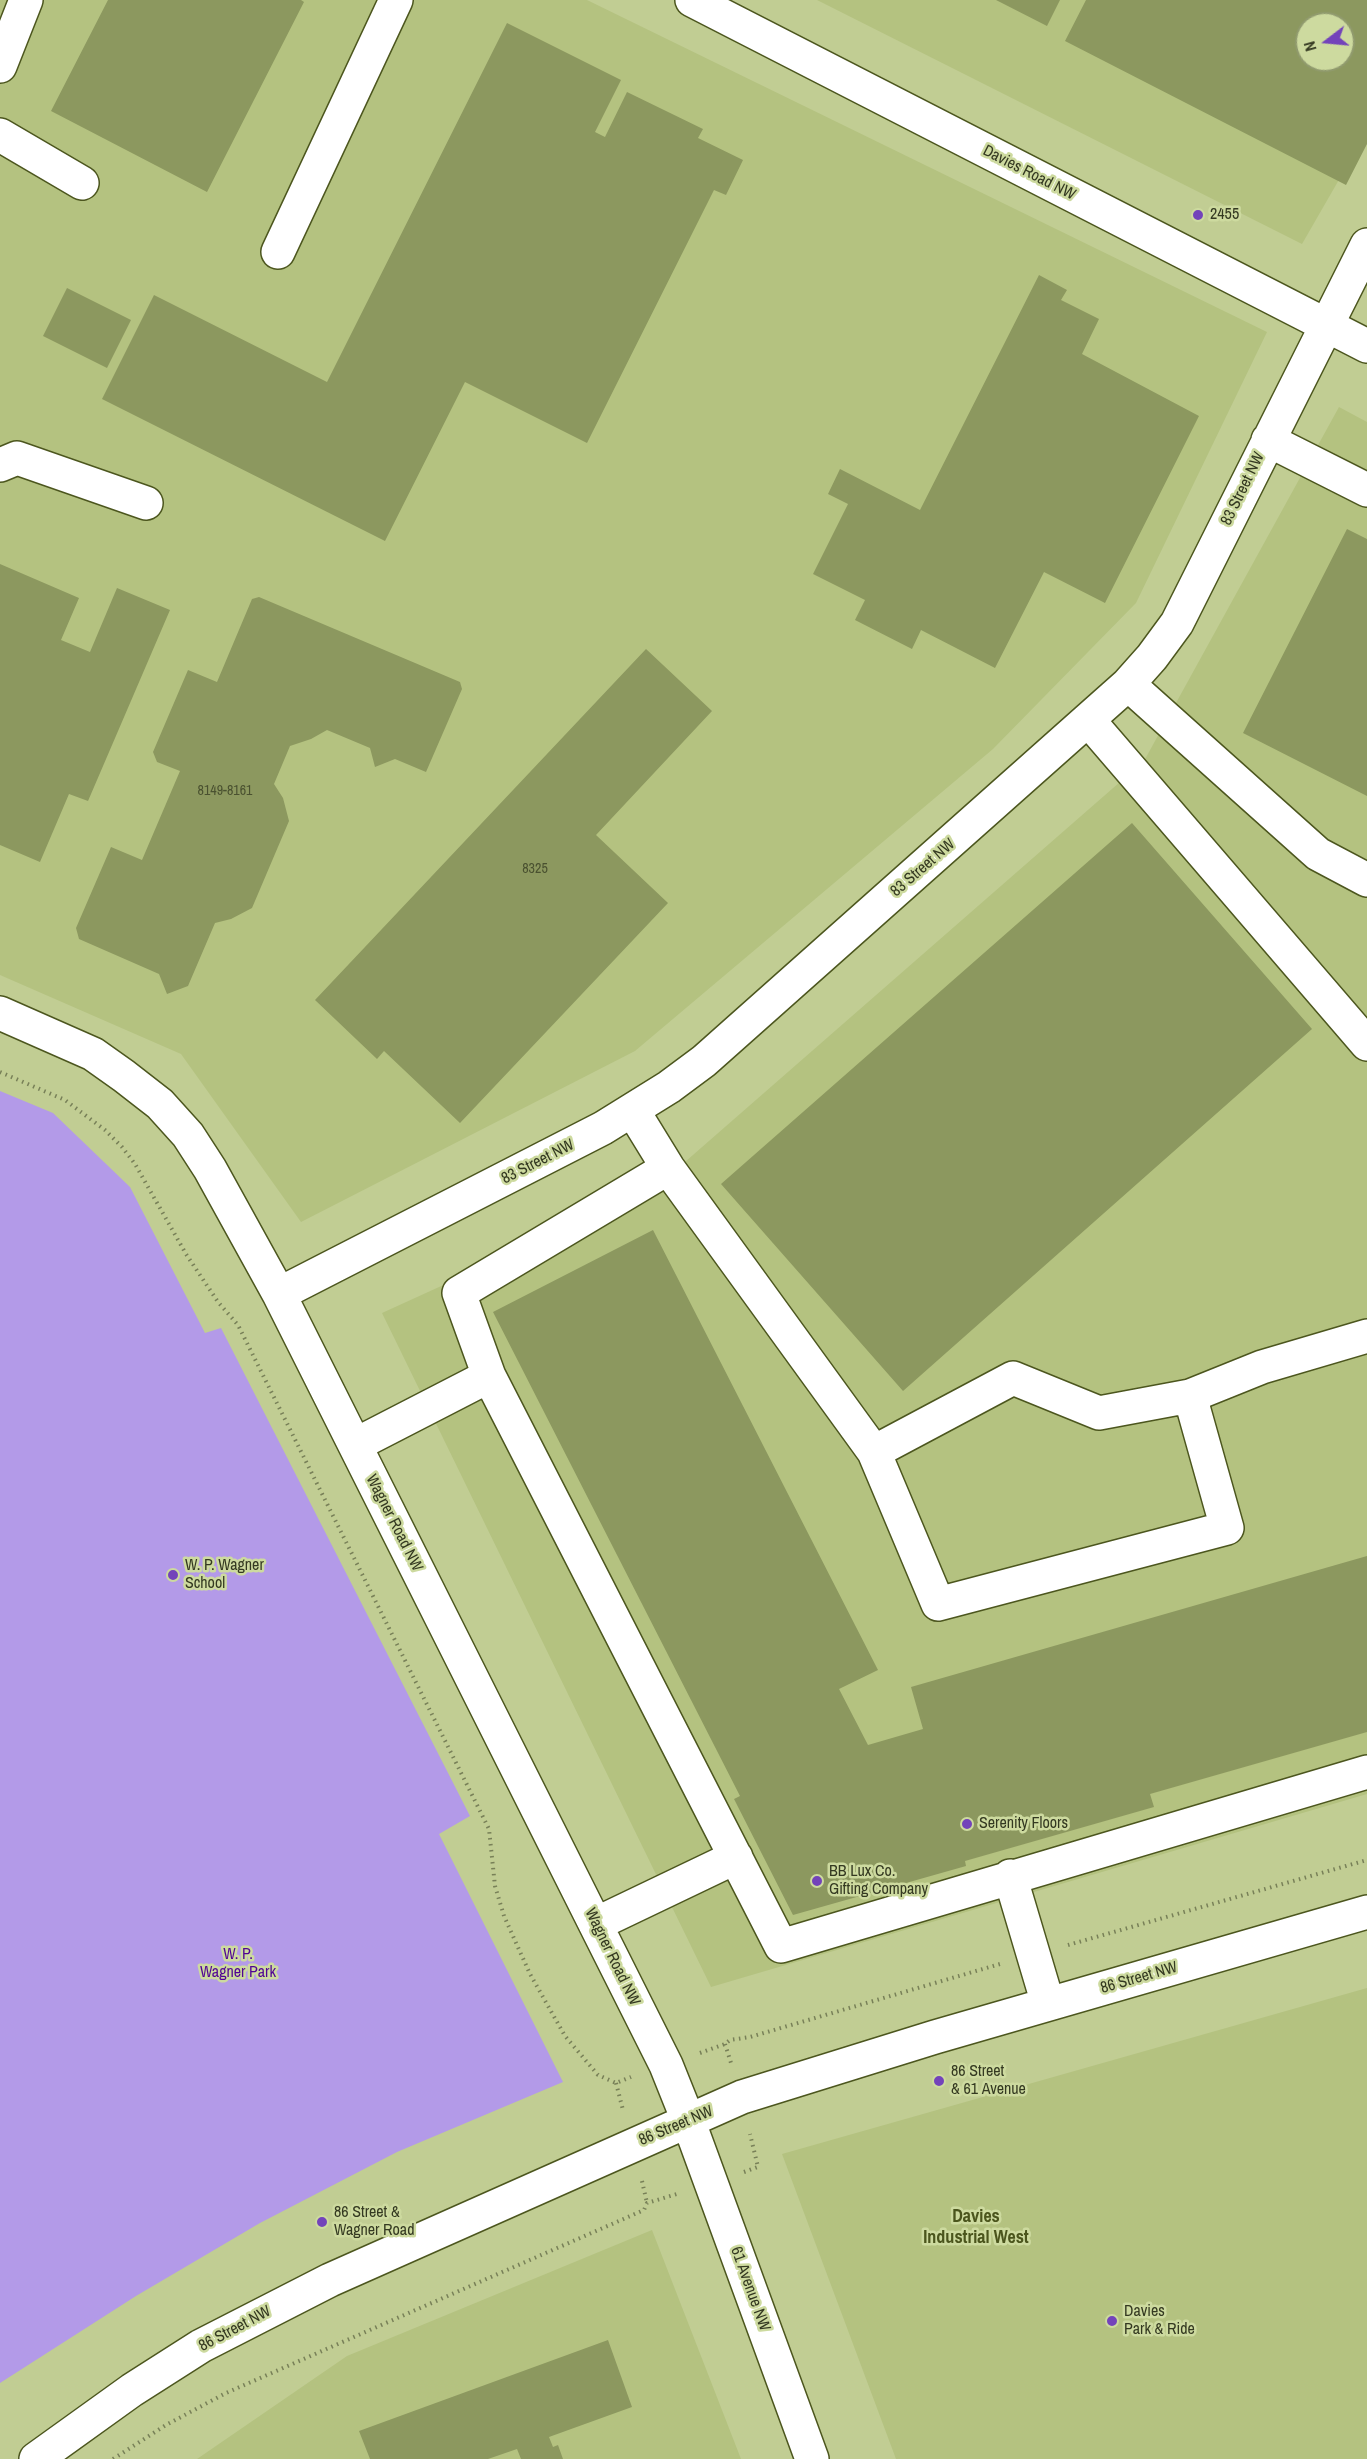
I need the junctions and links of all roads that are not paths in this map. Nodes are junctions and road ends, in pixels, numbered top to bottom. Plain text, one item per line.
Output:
1 (26, 0) edge
2 (396, 0) edge
3 (692, 0) edge
4 (0, 66) edge
5 (0, 135) edge
6 (82, 183) dead end
7 (1367, 245) edge
8 (278, 252) dead end
9 (1325, 326) junction
10 (1367, 346) edge
11 (1268, 440) junction
12 (0, 465) edge
13 (1367, 490) edge
14 (146, 503) dead end
15 (1128, 684) junction
16 (1089, 721) junction
17 (1367, 880) edge
18 (0, 1013) edge
19 (1367, 1044) edge
20 (633, 1111) junction
21 (668, 1168) junction
22 (279, 1294) junction
23 (1367, 1336) edge
24 (489, 1376) junction
25 (1190, 1396) junction
26 (355, 1445) junction
27 (874, 1452) junction
28 (1367, 1772) edge
29 (736, 1857) junction
30 (1010, 1876) junction
31 (1367, 1912) edge
32 (596, 1924) junction
33 (1048, 2004) junction
34 (688, 2120) junction
35 (36, 2459) edge
36 (812, 2459) edge

1 - 4 street
2 - 8 street
3 - 9 street, Davies Road NW
5 - 6 street
7 - 9 street, 83 Street NW
9 - 10 street, Davies Road NW
9 - 11 street, 83 Street NW
11 - 13 street
11 - 15 street, 83 Street NW
12 - 14 street
15 - 16 street, 83 Street NW
15 - 17 street
16 - 19 street
16 - 20 street, 83 Street NW
18 - 22 street, Wagner Road NW
20 - 21 street
20 - 22 street, 83 Street NW
21 - 24 street
21 - 27 street
22 - 26 street, Wagner Road NW
23 - 25 street
24 - 26 street
24 - 29 street
25 - 27 street
25 - 27 street
26 - 32 street, Wagner Road NW
28 - 30 street
29 - 30 street
29 - 32 street
30 - 33 street
31 - 33 street, 86 Street NW
32 - 34 street, Wagner Road NW
33 - 34 street, 86 Street NW
34 - 35 street, 86 Street NW
34 - 36 street, 61 Avenue NW

